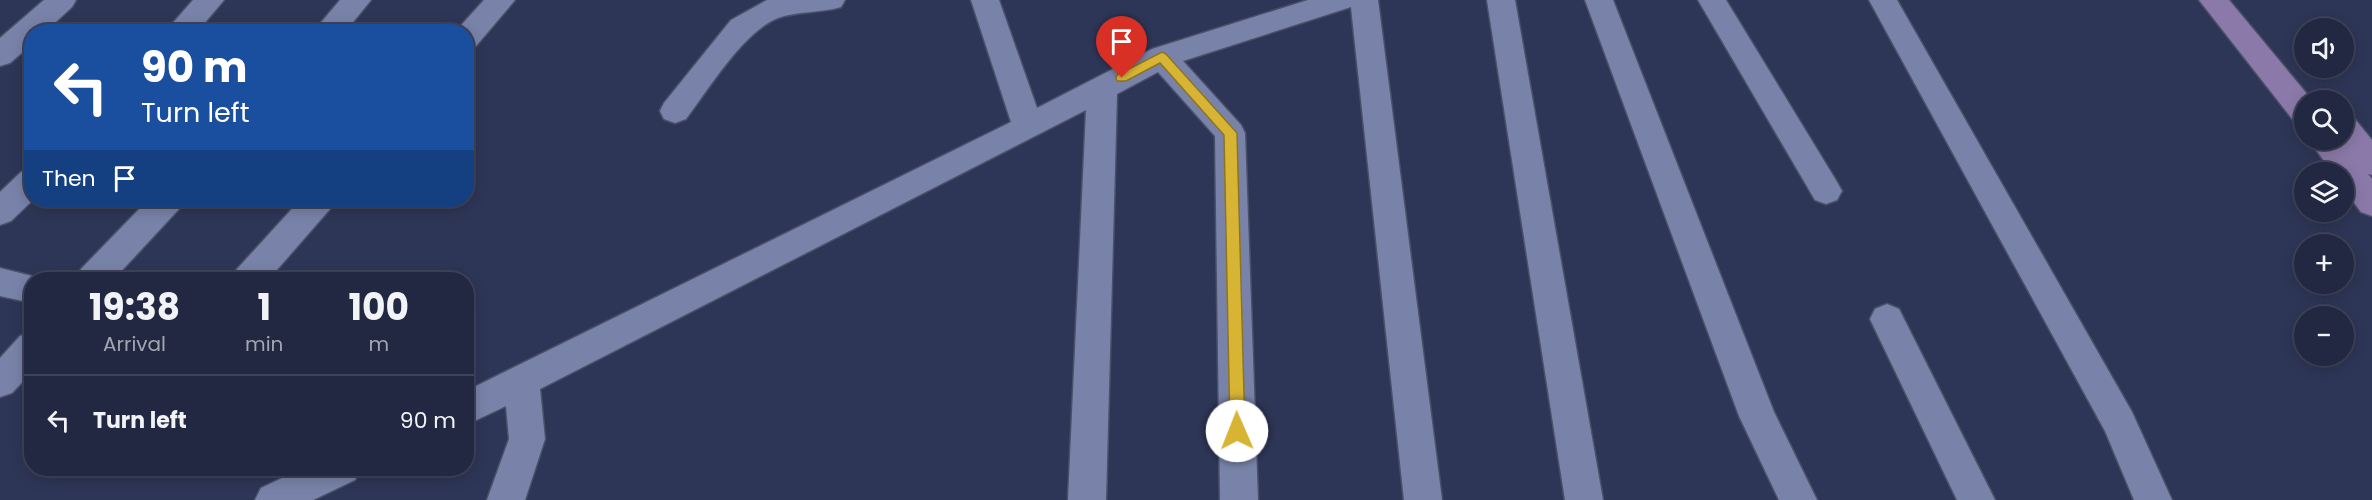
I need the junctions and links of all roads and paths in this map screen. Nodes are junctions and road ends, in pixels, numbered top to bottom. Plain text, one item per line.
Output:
1 (62, 0) edge
2 (210, 0) edge
3 (357, 0) edge
4 (501, 0) edge
5 (831, 0) edge
6 (985, 0) edge
7 (1341, 0) edge
8 (1364, 0) edge
9 (1501, 0) edge
10 (1599, 0) edge
11 (1712, 0) edge
12 (1883, 0) edge
13 (2213, 0) edge
14 (2242, 0) edge
15 (35, 24) edge
16 (187, 24) edge
17 (334, 24) edge
18 (474, 29) edge
19 (24, 34) edge
20 (0, 55) edge
21 (1162, 57) junction
22 (1102, 89) junction
23 (2315, 90) edge
24 (2294, 100) edge
25 (675, 111) dead end
26 (1028, 127) junction
27 (2354, 140) edge
28 (2332, 150) edge
29 (2372, 163) edge
30 (24, 189) edge
31 (1826, 191) dead end
32 (2372, 203) edge
33 (161, 207) edge
34 (313, 207) edge
35 (0, 213) edge
36 (100, 272) edge
37 (255, 272) edge
38 (0, 282) edge
39 (24, 287) edge
40 (1887, 319) dead end
41 (24, 356) edge
42 (0, 382) edge
43 (522, 382) junction
44 (474, 405) edge
45 (325, 476) edge
46 (274, 500) edge
47 (506, 500) edge
48 (1087, 500) edge
49 (1239, 500) edge
50 (1423, 500) edge
51 (1584, 500) edge
52 (1798, 500) edge
53 (1976, 500) edge
54 (2153, 500) edge

1 - 15 street
2 - 16 street
3 - 17 street
4 - 18 street
5 - 25 street
6 - 26 street
7 - 21 street
8 - 50 street
9 - 51 street
10 - 52 street
11 - 31 street
12 - 54 street
13 - 24 street
14 - 23 street
19 - 20 street
21 - 22 street
21 - 49 street
22 - 26 street
22 - 48 street
26 - 43 street
27 - 29 street
28 - 32 street
30 - 35 street
33 - 36 street
34 - 37 street
38 - 39 street
40 - 53 street
41 - 42 street
43 - 44 street
43 - 47 street
45 - 46 street

